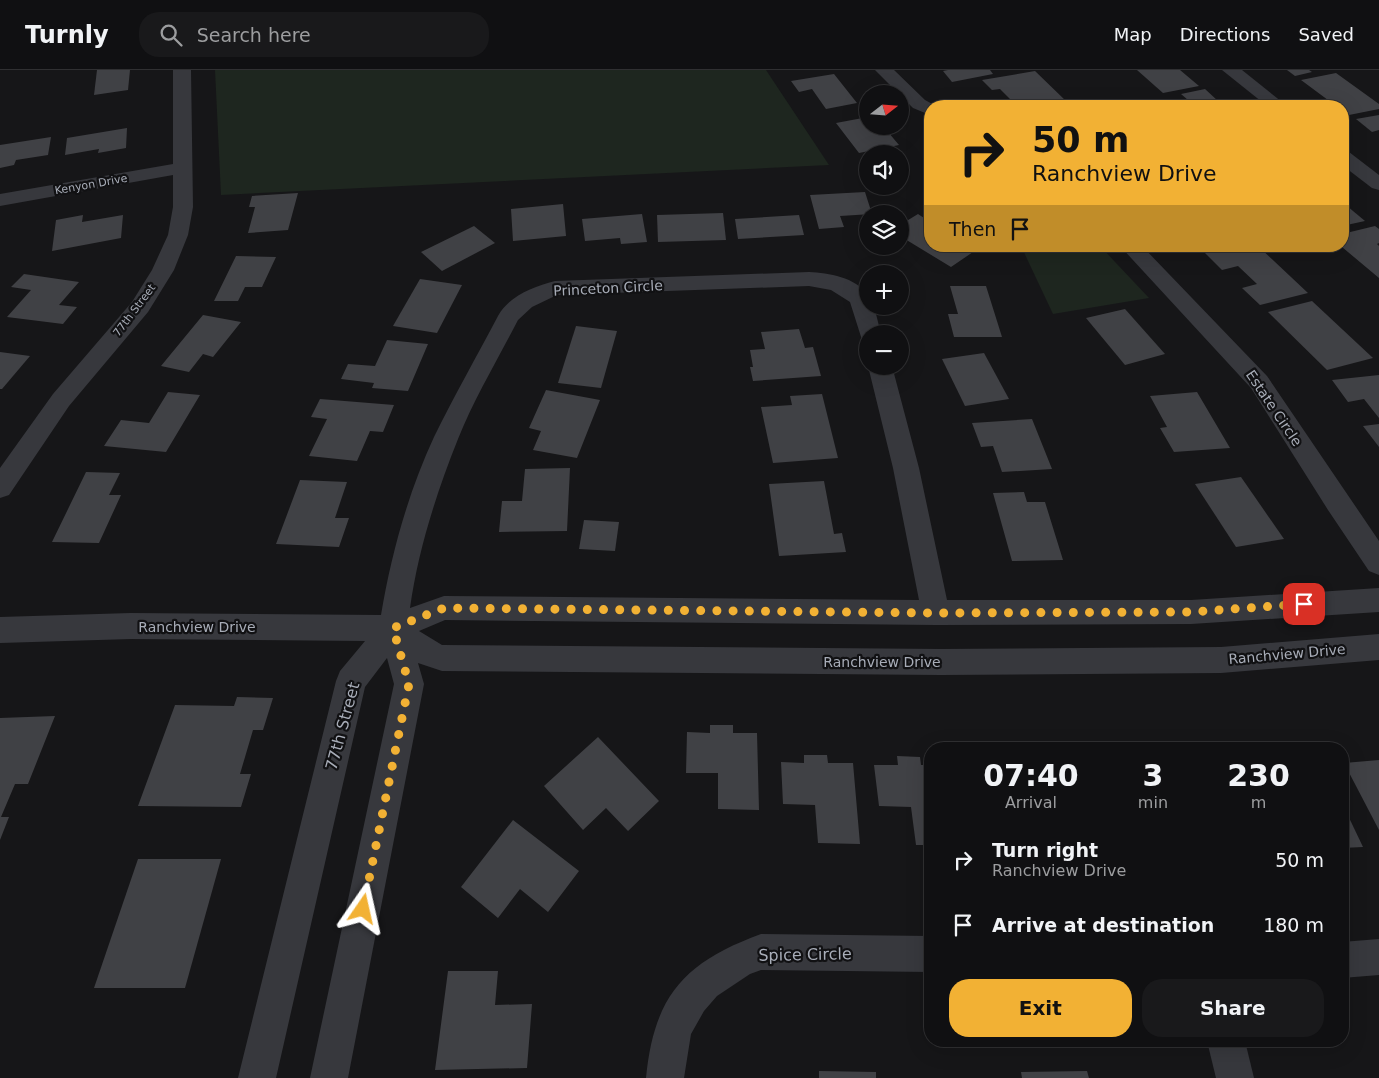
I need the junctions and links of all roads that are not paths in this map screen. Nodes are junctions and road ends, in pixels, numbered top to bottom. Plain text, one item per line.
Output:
1 (182, 70) edge
2 (884, 70) edge
3 (1231, 70) edge
4 (1270, 100) edge
5 (924, 107) edge
6 (1349, 161) edge
7 (183, 168) junction
8 (1379, 184) edge
9 (0, 200) edge
10 (1136, 252) edge
11 (868, 325) edge
12 (882, 375) edge
13 (0, 488) edge
14 (1379, 563) edge
15 (1379, 600) edge
16 (936, 613) junction
17 (393, 628) junction
18 (0, 630) edge
19 (1379, 647) edge
20 (924, 954) edge
21 (1379, 957) edge
22 (1349, 959) edge
23 (1227, 1047) edge
24 (257, 1078) edge
25 (329, 1078) edge
26 (665, 1078) edge
27 (1235, 1078) edge

1 - 7 street, 77th Street
2 - 5 street
3 - 4 street
6 - 8 street
7 - 9 street, Kenyon Drive
7 - 13 street, 77th Street
10 - 14 street, Estate Circle
11 - 17 street, Princeton Circle
12 - 16 street
15 - 16 street, Ranchview Drive
16 - 17 street, Ranchview Drive
17 - 18 street, Ranchview Drive
17 - 19 street, Ranchview Drive
17 - 24 street, 77th Street
17 - 25 street
20 - 26 street, Spice Circle
21 - 22 street
23 - 27 street

